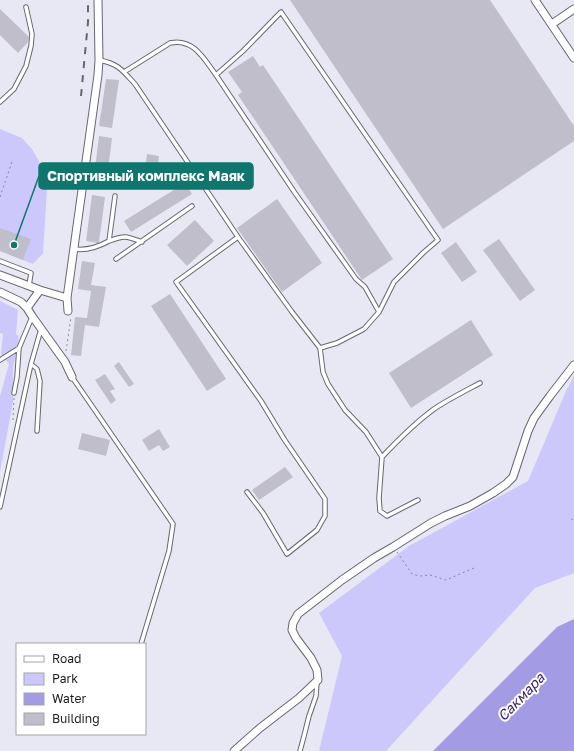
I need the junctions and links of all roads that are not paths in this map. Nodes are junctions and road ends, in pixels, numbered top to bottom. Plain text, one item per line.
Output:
1 (98, 0) edge
2 (535, 0) edge
3 (26, 7) dead end
4 (574, 9) edge
5 (552, 24) junction
6 (574, 58) edge
7 (99, 60) junction
8 (124, 72) junction
9 (216, 75) junction
10 (0, 102) edge
11 (115, 196) dead end
12 (192, 206) dead end
13 (238, 237) junction
14 (109, 241) junction
15 (142, 242) junction
16 (73, 249) junction
17 (116, 259) dead end
18 (0, 261) edge
19 (0, 275) edge
20 (29, 286) junction
21 (40, 290) junction
22 (0, 292) edge
23 (66, 298) junction
24 (27, 308) junction
25 (68, 311) road end
26 (379, 312) junction
27 (32, 316) junction
28 (41, 328) junction
29 (19, 348) junction
30 (320, 348) junction
31 (0, 360) edge
32 (31, 364) junction
33 (574, 365) edge
34 (72, 377) joint
35 (480, 382) dead end
36 (14, 392) road end
37 (37, 431) dead end
38 (382, 457) junction
39 (247, 492) dead end
40 (418, 500) dead end
41 (0, 507) edge
42 (141, 643) edge
43 (318, 680) junction
44 (234, 751) edge
45 (300, 751) edge

1 - 7 street
2 - 5 street
3 - 10 lane
4 - 5 street
5 - 6 street
7 - 8 lane
7 - 16 street
8 - 9 lane
8 - 13 lane
9 - 26 lane
9 - 26 lane
11 - 14 lane
12 - 15 lane
13 - 30 lane
13 - 39 lane
14 - 15 lane
14 - 16 lane
15 - 17 lane
16 - 23 street
18 - 20 lane
19 - 20 street
20 - 21 street
21 - 23 street
21 - 24 street
22 - 24 street
23 - 25 street
24 - 27 street
26 - 30 lane
27 - 28 street
27 - 29 lane
28 - 32 lane
28 - 34 street
29 - 31 lane
29 - 36 lane
30 - 38 lane
32 - 37 lane
32 - 41 lane
33 - 43 street
34 - 42 lane
35 - 38 lane
38 - 40 lane
43 - 44 street
43 - 45 lane

